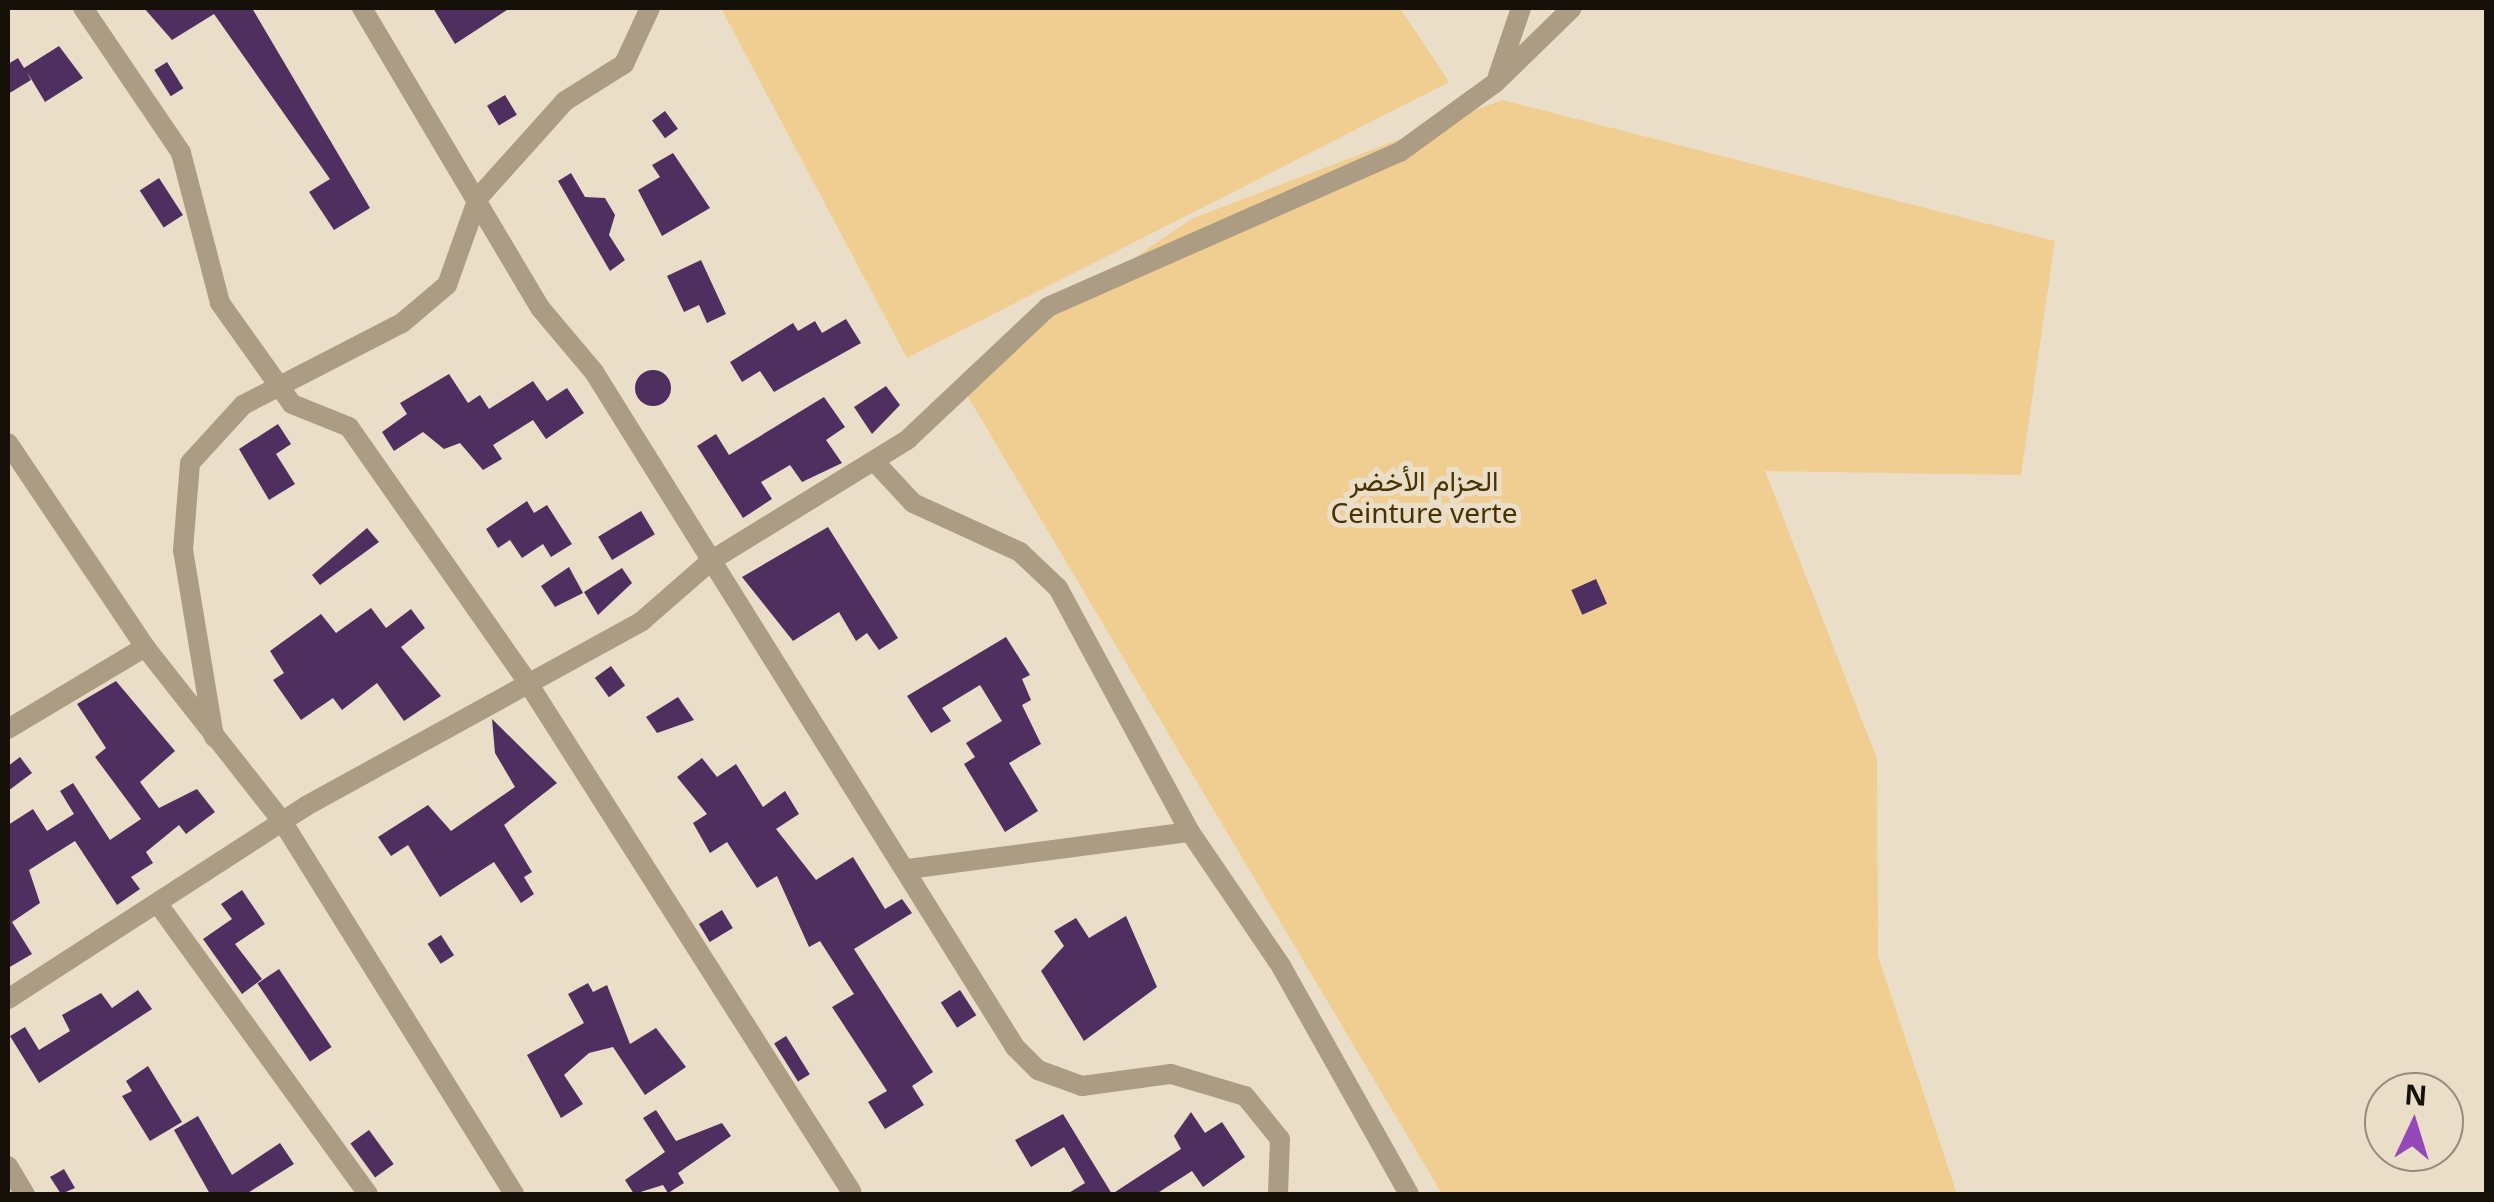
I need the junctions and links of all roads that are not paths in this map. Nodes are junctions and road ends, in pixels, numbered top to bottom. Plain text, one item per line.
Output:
1 (83, 8) edge
2 (362, 8) edge
3 (650, 8) edge
4 (1520, 8) edge
5 (1572, 8) edge
6 (1496, 83) junction
7 (478, 198) junction
8 (277, 388) junction
9 (9, 448) edge
10 (874, 461) junction
11 (712, 560) junction
12 (145, 647) junction
13 (526, 680) junction
14 (8, 729) edge
15 (214, 737) junction
16 (282, 821) junction
17 (1190, 832) junction
18 (908, 869) junction
19 (158, 904) junction
20 (8, 999) edge
21 (8, 1166) edge
22 (851, 1191) dead end
23 (24, 1194) edge
24 (368, 1194) edge
25 (514, 1194) edge
26 (1278, 1194) edge
27 (1408, 1194) edge

1 - 8 street
2 - 7 street
3 - 7 street
4 - 6 street
5 - 6 street
6 - 10 street
7 - 8 street
7 - 11 street
8 - 13 street
8 - 15 street
9 - 12 street
10 - 11 street
10 - 17 street
11 - 13 street
11 - 18 street
12 - 14 street
12 - 15 street
13 - 16 street
13 - 22 street
15 - 16 street
16 - 19 street
16 - 25 street
17 - 18 street
17 - 27 street
18 - 26 street
19 - 20 street
19 - 24 street
21 - 23 street

